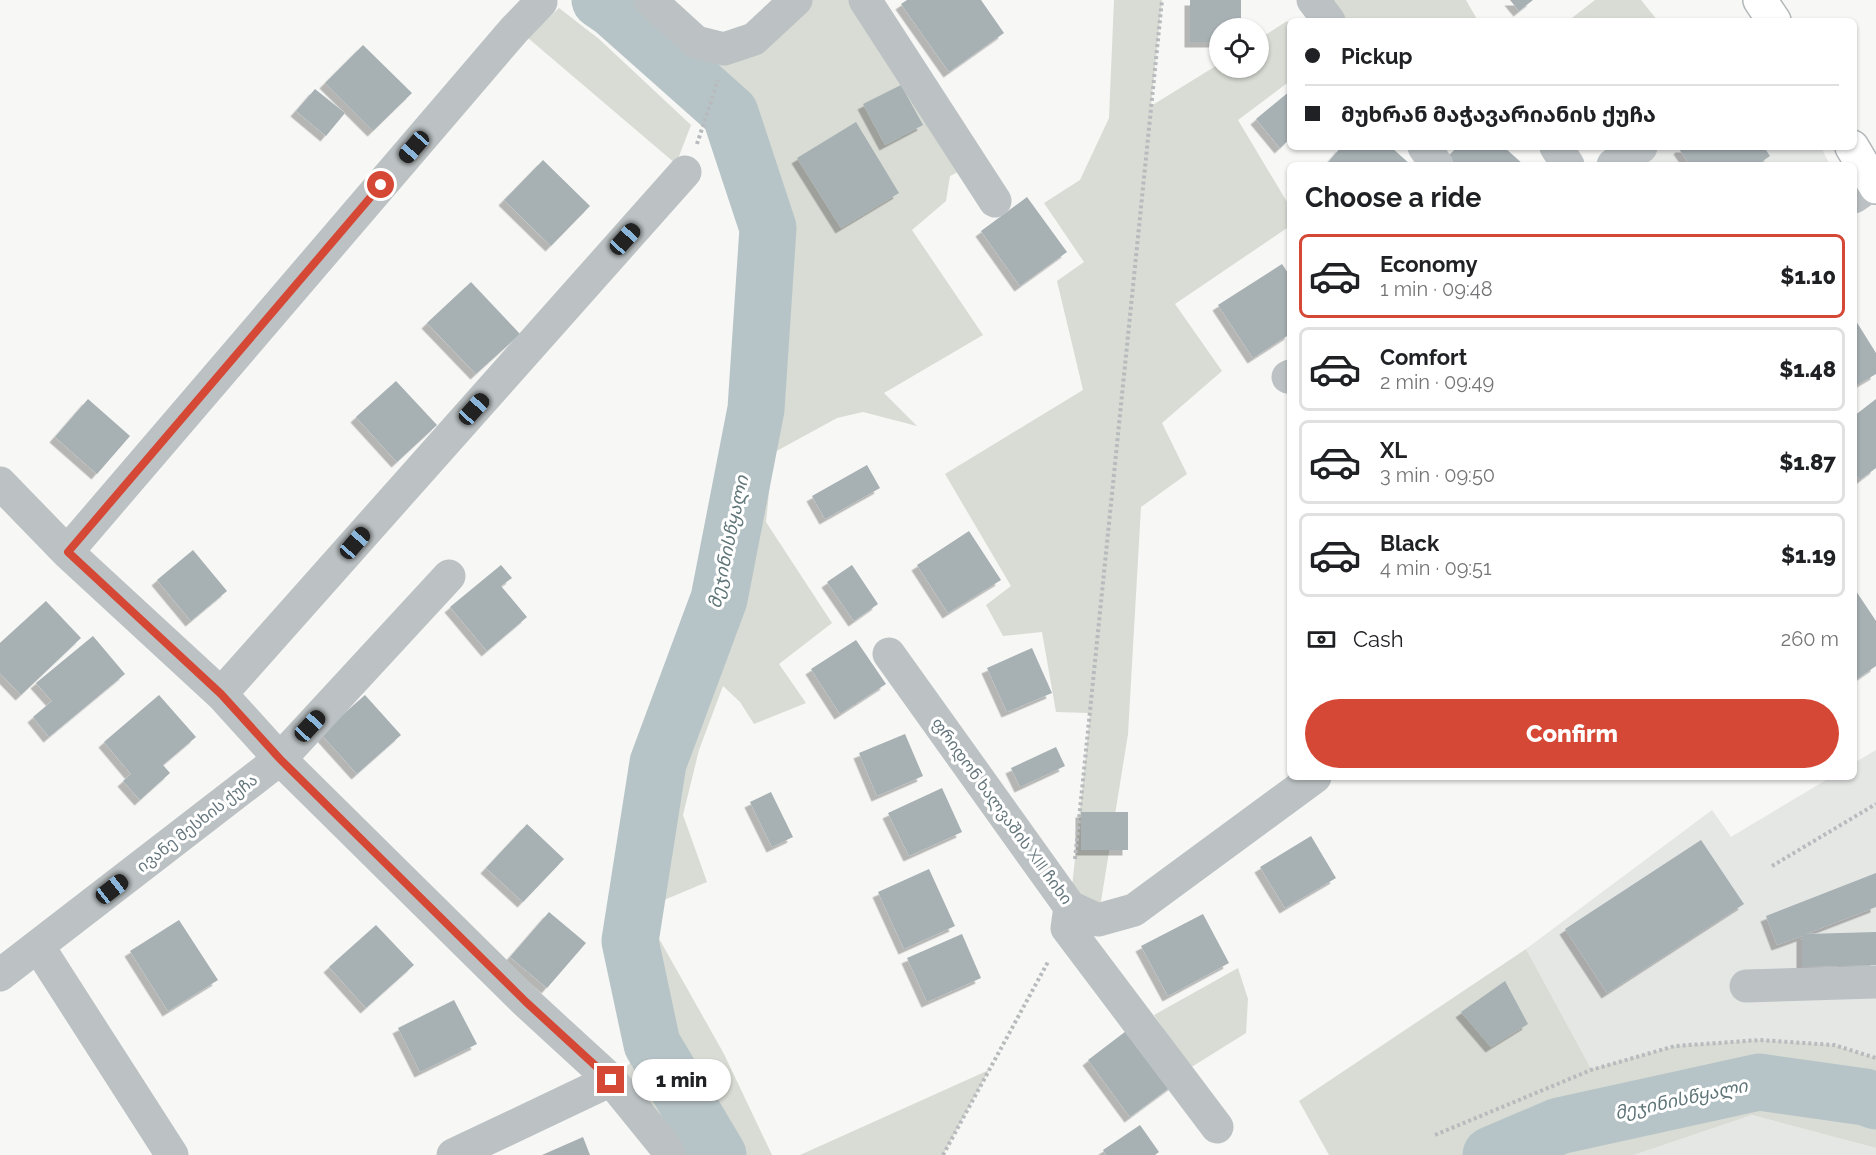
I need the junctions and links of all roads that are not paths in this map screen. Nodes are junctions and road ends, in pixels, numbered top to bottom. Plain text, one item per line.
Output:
1 (650, 0) edge
2 (796, 0) edge
3 (865, 0) edge
4 (1313, 0) edge
5 (1760, 0) edge
6 (541, 2) dead end
7 (1327, 18) edge
8 (1772, 18) edge
9 (1636, 150) edge
10 (1853, 150) edge
11 (691, 158) road end
12 (1618, 162) edge
13 (1868, 189) edge
14 (995, 201) dead end
15 (0, 483) edge
16 (68, 552) junction
17 (448, 576) dead end
18 (889, 654) dead end
19 (221, 694) junction
20 (280, 759) junction
21 (1311, 780) edge
22 (1069, 918) junction
23 (38, 946) junction
24 (0, 975) edge
25 (1876, 982) edge
26 (1746, 986) dead end
27 (611, 1080) junction
28 (1217, 1127) dead end
29 (172, 1155) edge
30 (453, 1155) edge
31 (670, 1155) edge

1 - 2 street
3 - 14 street
4 - 7 street
5 - 8 highway
6 - 16 street
9 - 12 street
10 - 13 highway
11 - 19 street
15 - 16 street
16 - 19 street
17 - 20 street, ივანე მესხის ქუჩა
18 - 22 street, ფრიდონ ხალვაშის XIII ჩიხი
19 - 20 street
20 - 23 street, ივანე მესხის ქუჩა
20 - 27 street
21 - 22 street, ფრიდონ ხალვაშის XIII ჩიხი
22 - 28 street
23 - 24 street, ივანე მესხის ქუჩა
23 - 29 street
25 - 26 street
27 - 30 street
27 - 31 street

